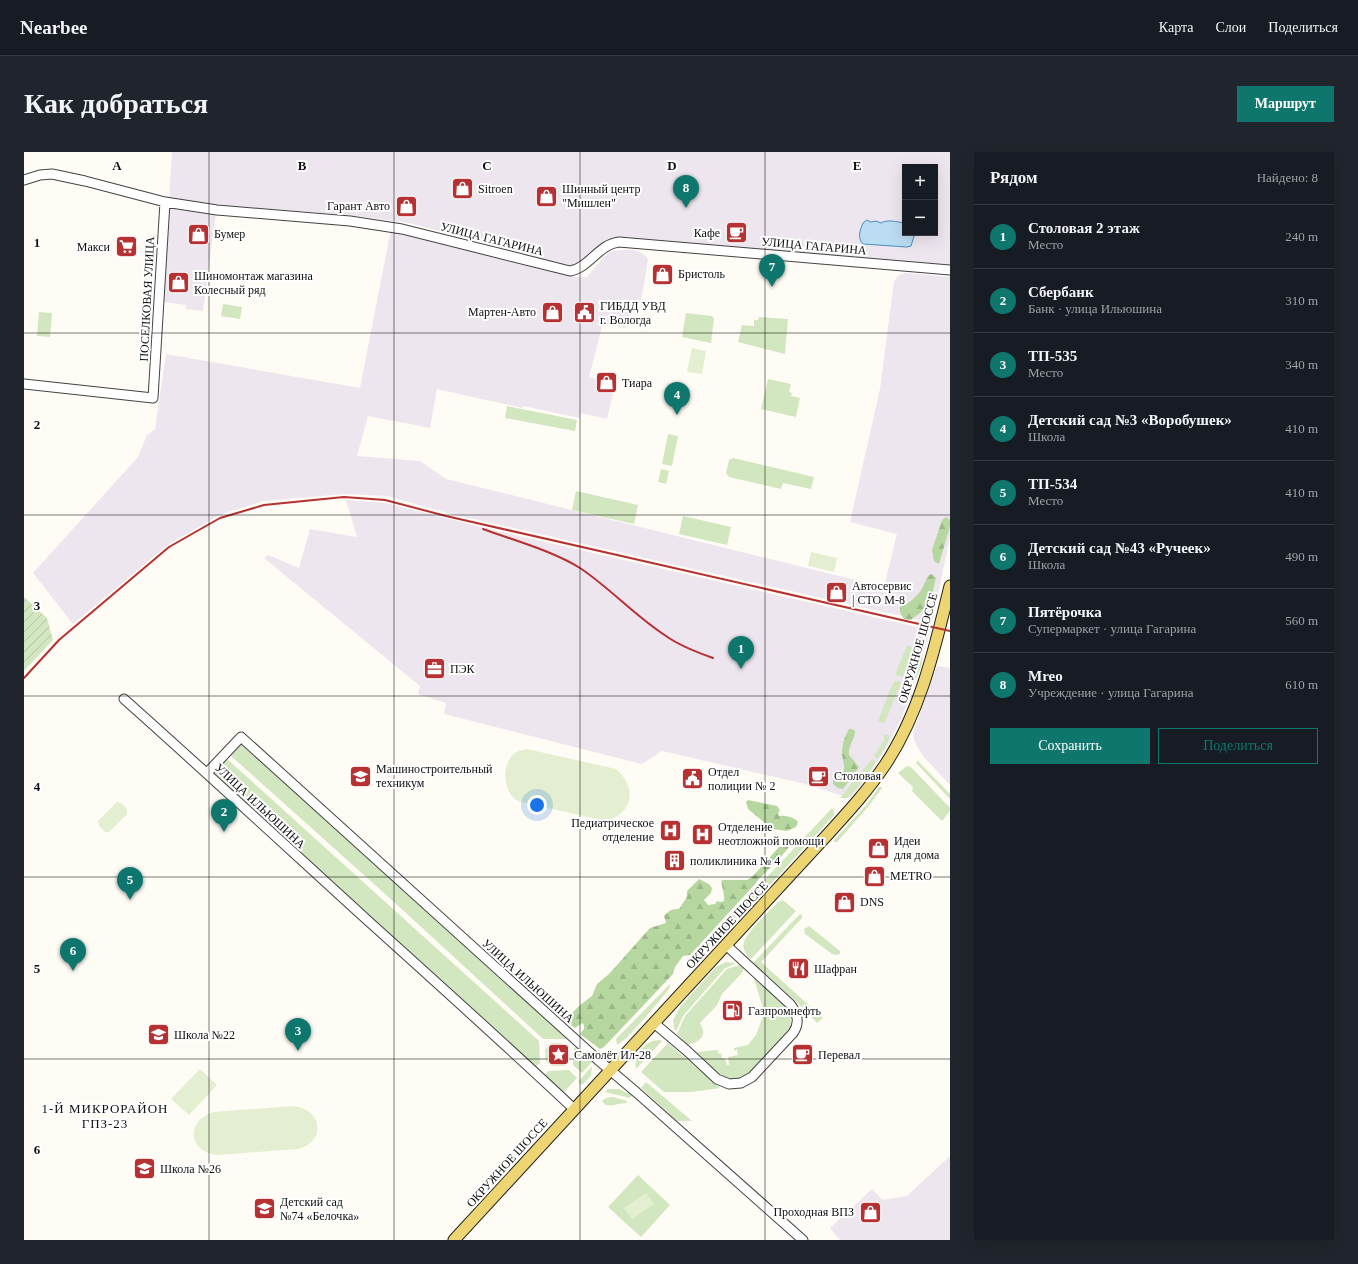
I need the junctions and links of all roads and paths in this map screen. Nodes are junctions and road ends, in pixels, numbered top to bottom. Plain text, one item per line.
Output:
1 (24, 180) edge
2 (165, 202) junction
3 (950, 270) edge
4 (24, 384) edge
5 (950, 586) edge
6 (124, 699) dead end
7 (207, 773) junction
8 (726, 945) junction
9 (654, 1023) junction
10 (610, 1071) junction
11 (574, 1109) junction
12 (454, 1240) edge
13 (803, 1240) edge

1 - 2 street, УЛИЦА ГАГАРИНА
2 - 3 street, УЛИЦА ГАГАРИНА
2 - 4 street, ПОСЕЛКОВАЯ УЛИЦА
5 - 8 main road, ОКРУЖНОЕ ШОССЕ
6 - 7 street, УЛИЦА ИЛЬЮШИНА
7 - 10 street, УЛИЦА ИЛЬЮШИНА
7 - 11 street, УЛИЦА ИЛЬЮШИНА
8 - 9 main road, ОКРУЖНОЕ ШОССЕ
8 - 9 street
9 - 10 main road, ОКРУЖНОЕ ШОССЕ
10 - 11 main road, ОКРУЖНОЕ ШОССЕ
10 - 13 street, УЛИЦА ИЛЬЮШИНА
11 - 12 main road, ОКРУЖНОЕ ШОССЕ

